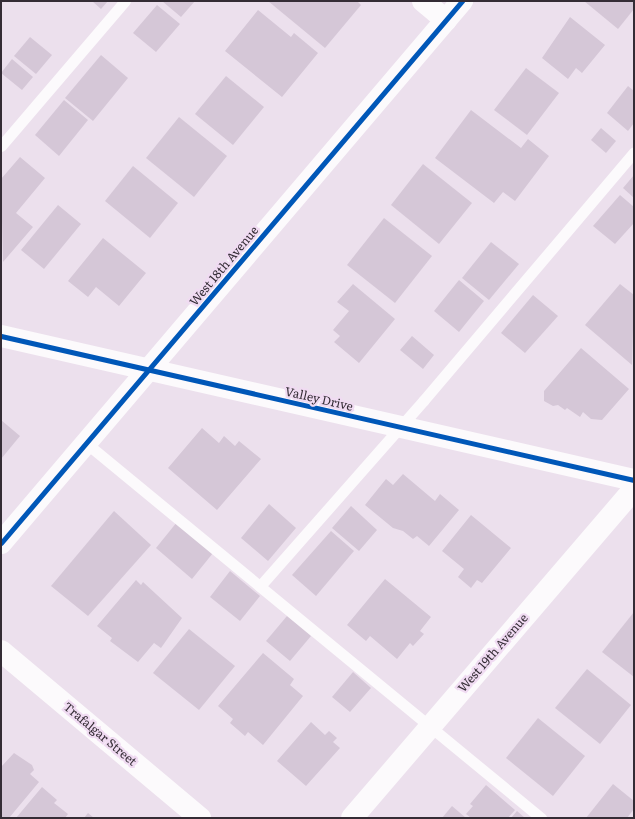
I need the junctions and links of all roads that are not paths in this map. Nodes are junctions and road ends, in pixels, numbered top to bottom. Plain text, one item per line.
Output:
1 (125, 1) edge
2 (423, 1) edge
3 (462, 1) edge
4 (446, 20) junction
5 (1, 146) edge
6 (634, 152) edge
7 (1, 336) edge
8 (147, 371) junction
9 (399, 427) junction
10 (86, 443) junction
11 (634, 480) edge
12 (634, 490) edge
13 (1, 543) edge
14 (260, 586) junction
15 (1, 651) edge
16 (430, 726) junction
17 (200, 818) edge
18 (352, 818) edge
19 (541, 818) edge

1 - 5 lane
2 - 4 street
3 - 4 street, West 18th Avenue
4 - 8 street, West 18th Avenue
6 - 9 lane
7 - 8 street, Valley Drive
8 - 9 street, Valley Drive
8 - 10 street, West 18th Avenue
9 - 11 street, Valley Drive
9 - 14 lane
10 - 13 street, West 18th Avenue
10 - 14 lane
12 - 16 street, West 19th Avenue
14 - 16 lane
15 - 17 street, Trafalgar Street
16 - 18 street, West 19th Avenue
16 - 19 lane

